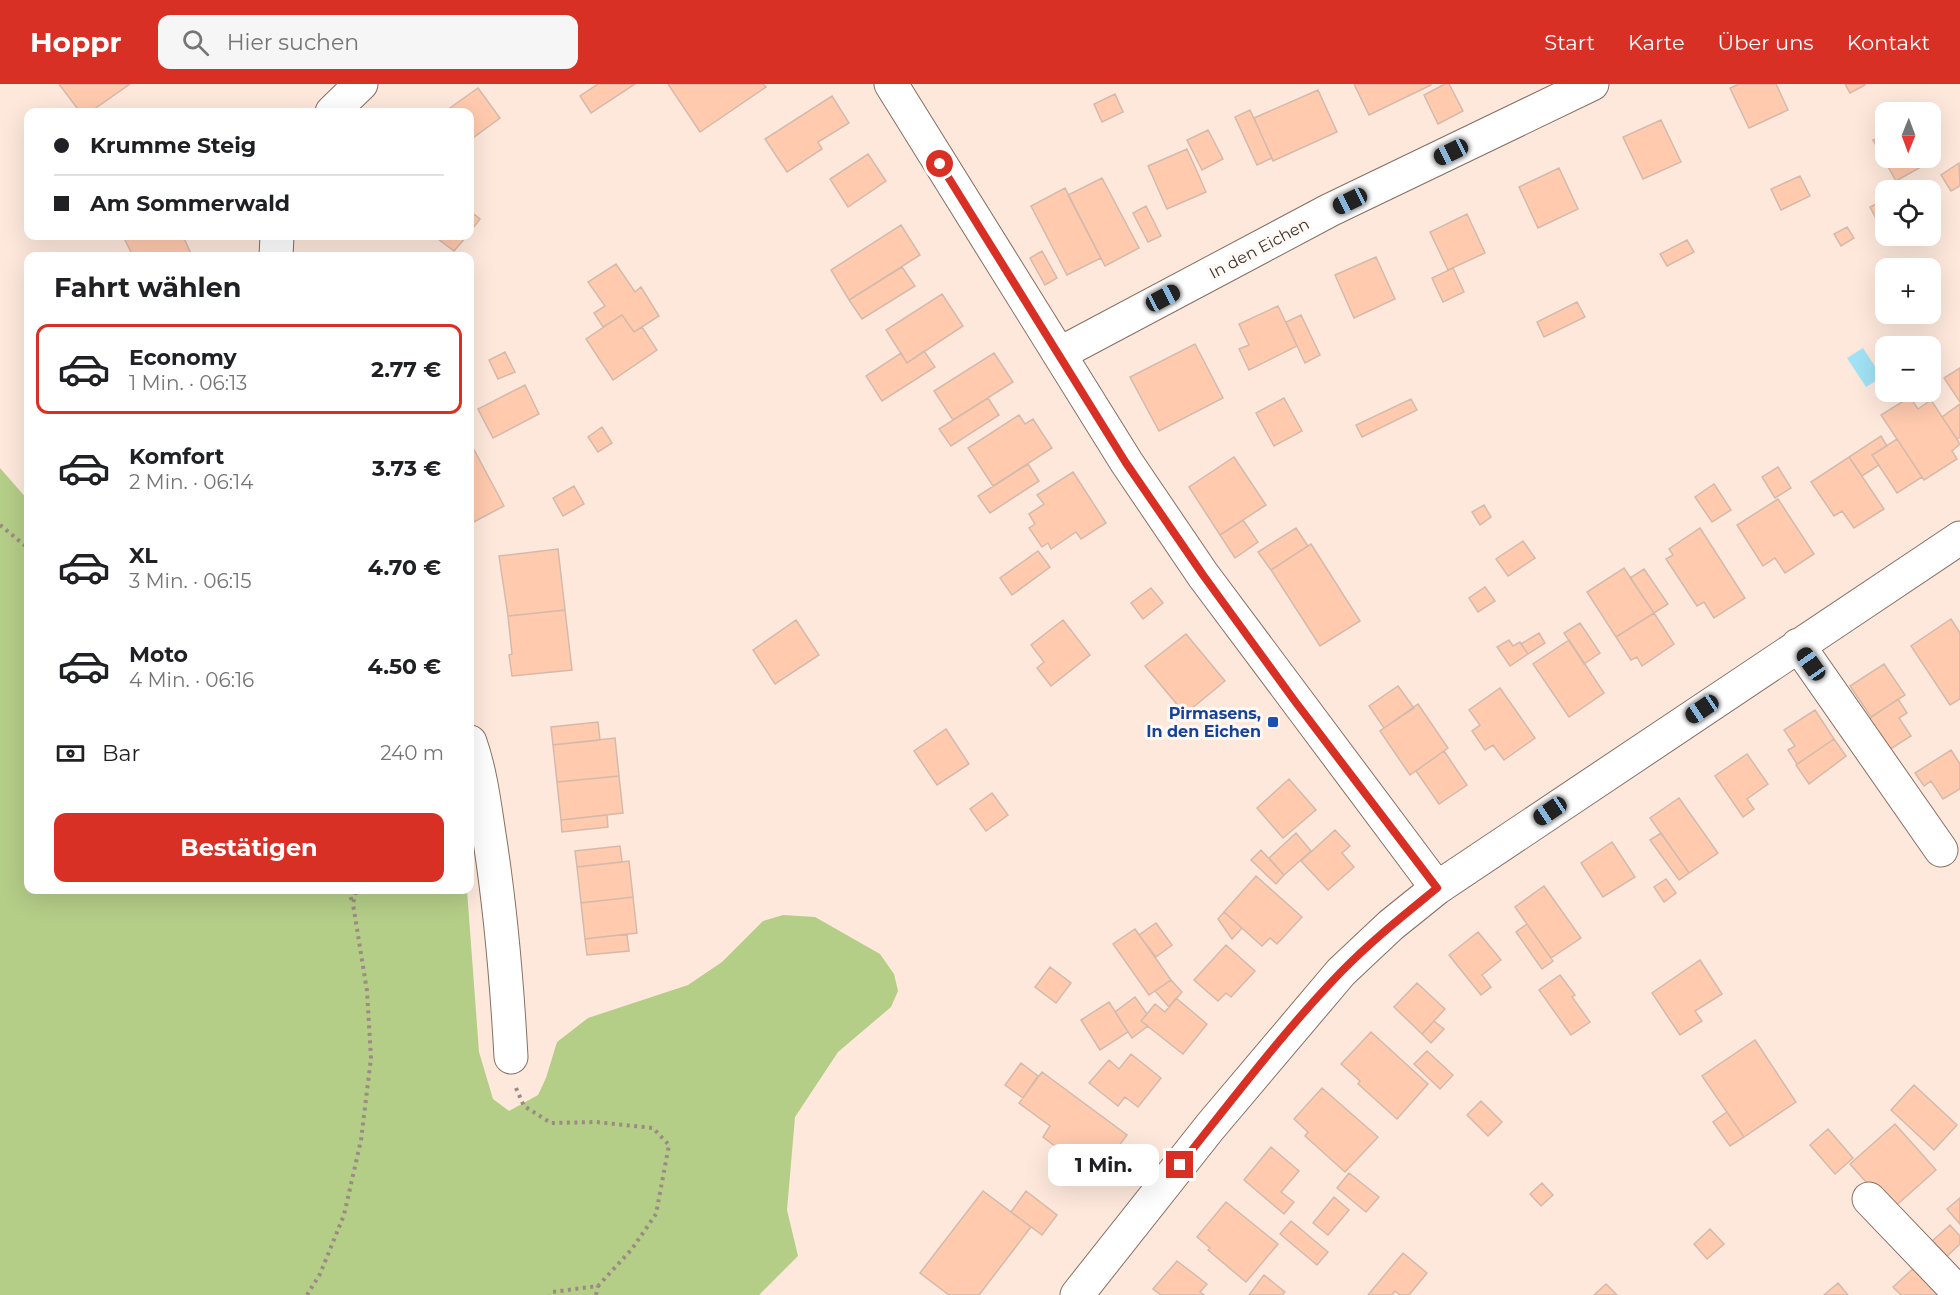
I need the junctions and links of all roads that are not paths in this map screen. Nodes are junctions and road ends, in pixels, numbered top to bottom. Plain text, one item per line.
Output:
1 (361, 84) edge
2 (891, 84) edge
3 (1592, 84) edge
4 (336, 108) edge
5 (1059, 354) junction
6 (1960, 538) edge
7 (1798, 645) junction
8 (474, 760) edge
9 (1941, 850) dead end
10 (1437, 888) junction
11 (511, 1057) road end
12 (1869, 1199) dead end
13 (1960, 1294) edge
14 (1077, 1295) edge

1 - 4 street
2 - 5 street
3 - 5 street, In den Eichen
5 - 10 street
6 - 7 street
7 - 9 street
7 - 10 street
8 - 11 street
10 - 14 street
12 - 13 street

